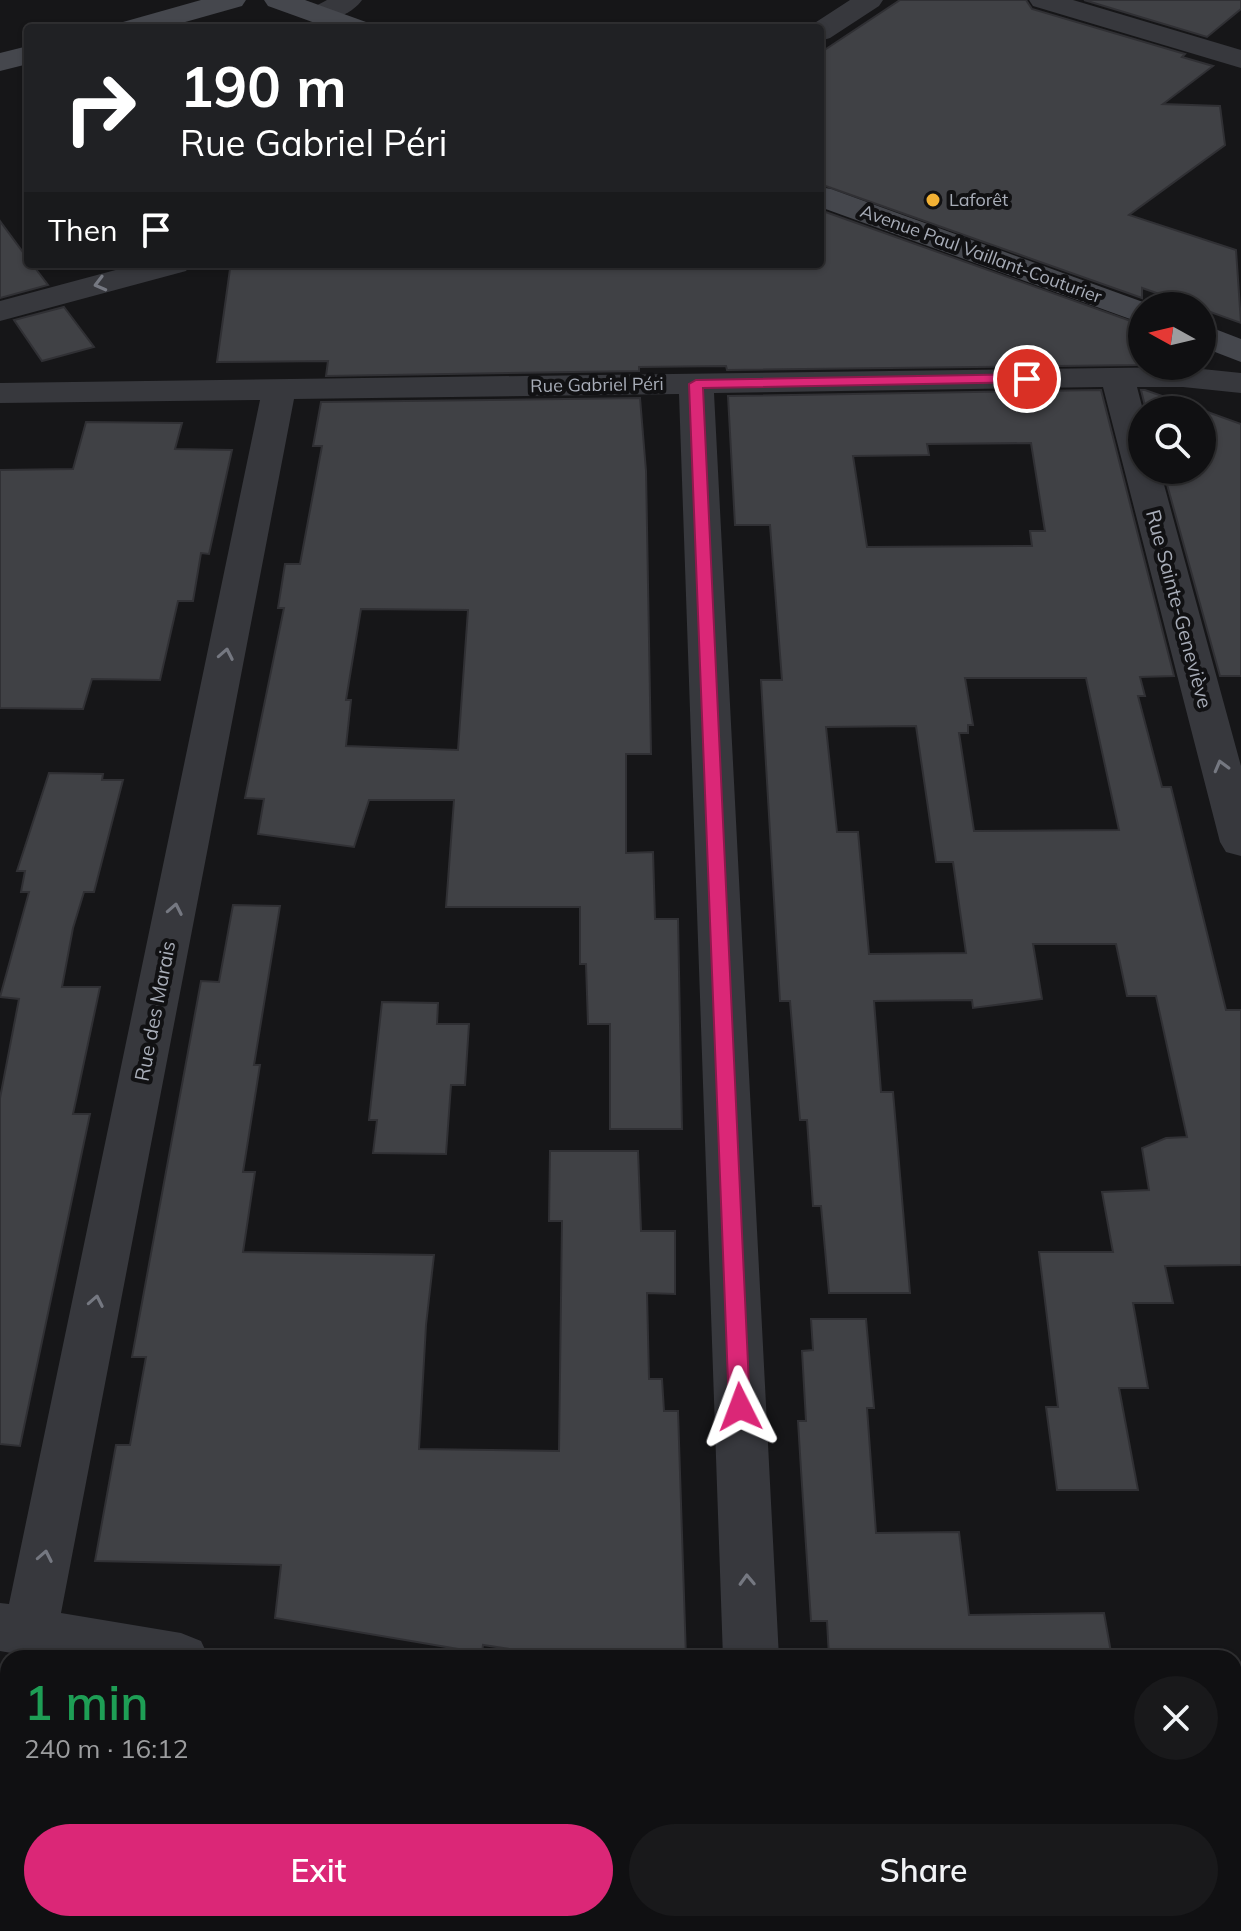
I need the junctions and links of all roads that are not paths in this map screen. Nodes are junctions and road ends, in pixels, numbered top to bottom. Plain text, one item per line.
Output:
1 (232, 0) edge
2 (278, 0) edge
3 (348, 0) edge
4 (869, 0) edge
5 (1043, 0) edge
6 (320, 15) junction
7 (147, 24) edge
8 (345, 24) edge
9 (824, 29) edge
10 (24, 56) edge
11 (1241, 59) edge
12 (0, 62) edge
13 (824, 197) edge
14 (160, 268) edge
15 (1128, 307) edge
16 (0, 311) edge
17 (1216, 340) edge
18 (1241, 352) edge
19 (1117, 377) junction
20 (1241, 383) edge
21 (696, 384) junction
22 (279, 389) junction
23 (0, 393) edge
24 (1241, 842) edge
25 (15, 1630) edge
26 (134, 1650) edge
27 (751, 1650) edge

1 - 7 main road
2 - 6 main road
3 - 6 street
4 - 9 street
5 - 11 street
6 - 8 main road
10 - 12 main road
13 - 15 main road, Avenue Paul Vaillant-Couturier
14 -> 16 street
17 - 18 main road
19 - 20 street, Rue Gabriel Péri
19 - 21 street, Rue Gabriel Péri
24 -> 19 street, Rue Sainte-Geneviève
21 - 22 street, Rue Gabriel Péri
27 -> 21 street
22 - 23 street, Rue Gabriel Péri
25 -> 22 street, Rue des Marais
25 - 26 street

